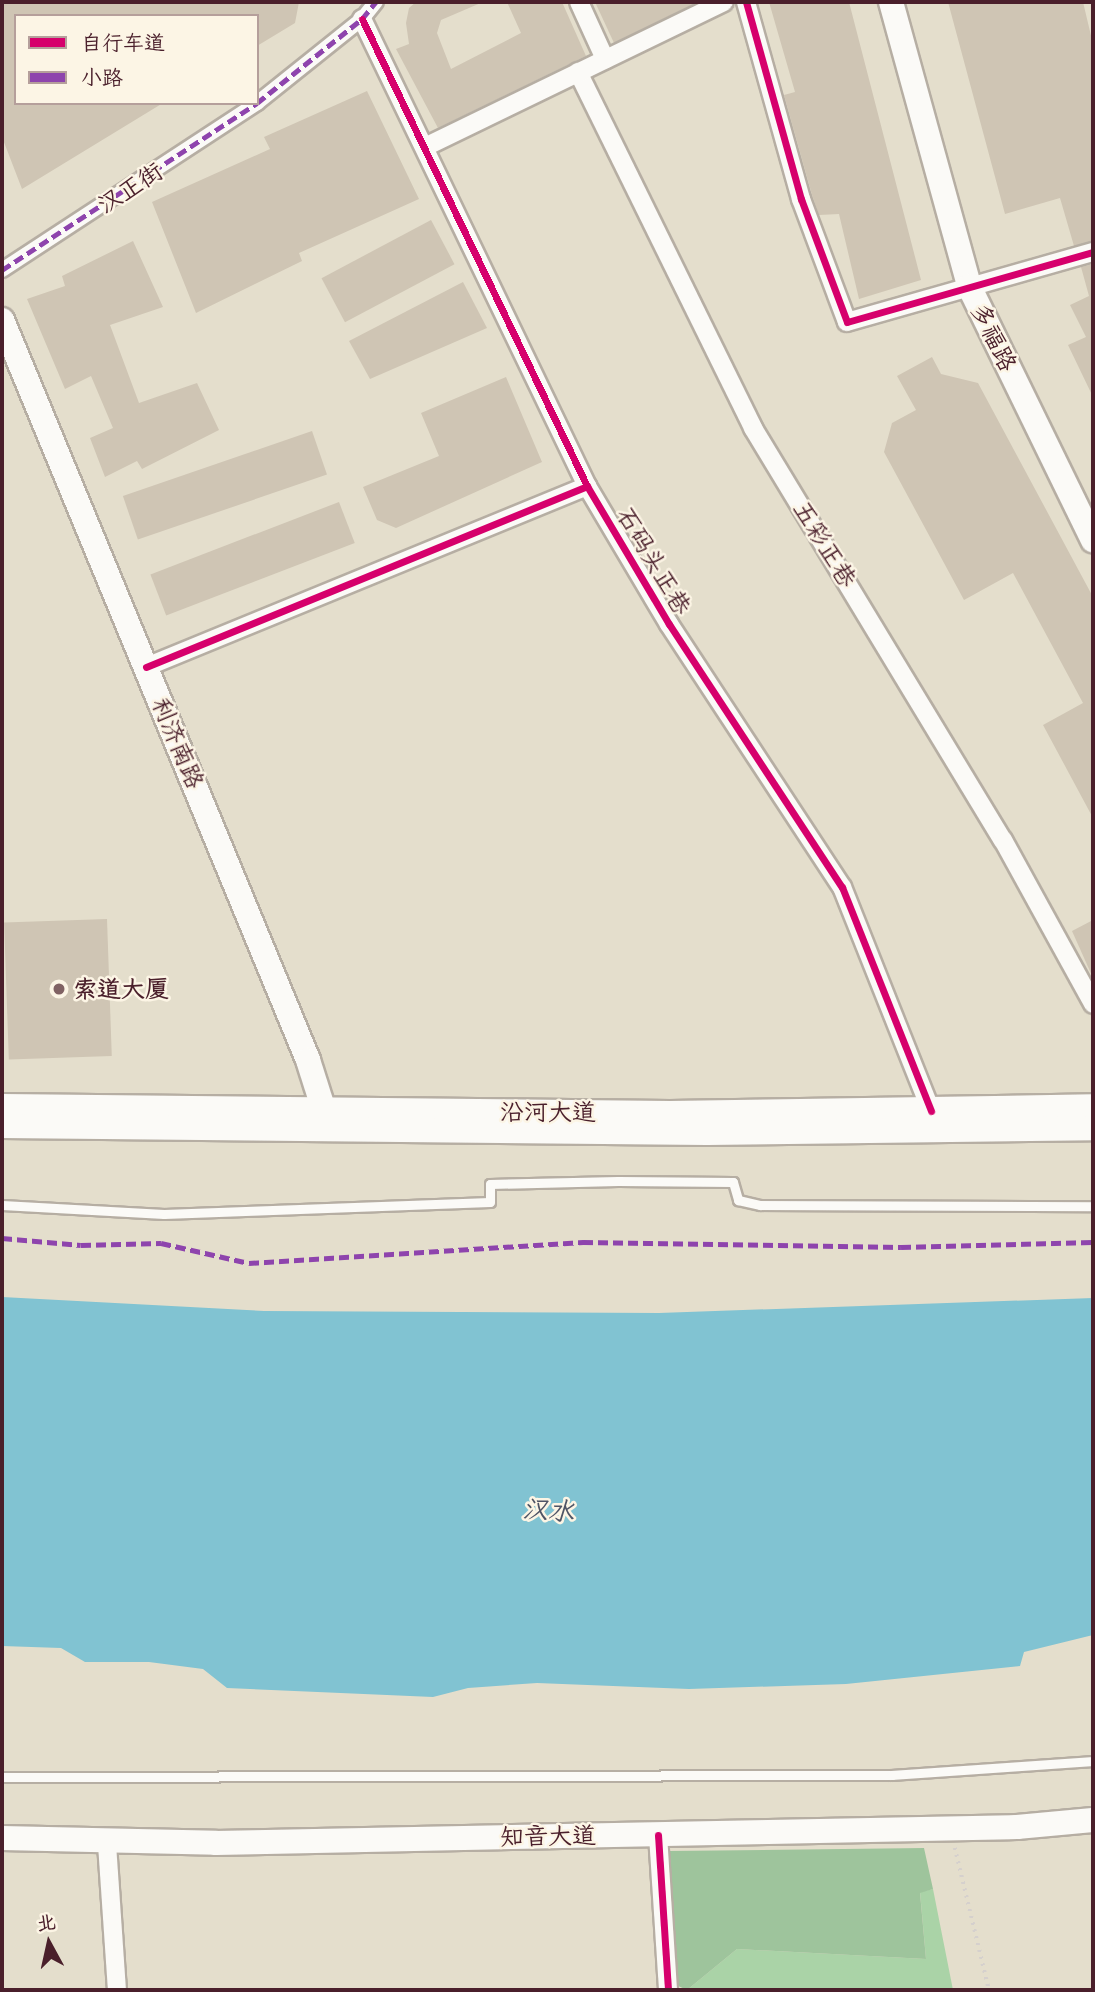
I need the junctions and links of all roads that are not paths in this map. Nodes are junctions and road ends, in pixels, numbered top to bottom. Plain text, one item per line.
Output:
1 (376, 2) edge
2 (579, 2) edge
3 (724, 2) edge
4 (746, 2) edge
5 (891, 2) edge
6 (362, 19) junction
7 (605, 60) junction
8 (578, 72) junction
9 (259, 101) edge
10 (254, 105) edge
11 (425, 147) junction
12 (1093, 252) edge
13 (2, 270) edge
14 (970, 286) junction
15 (2, 320) edge
16 (587, 486) junction
17 (1093, 540) edge
18 (146, 667) junction
19 (1093, 1004) edge
20 (2, 1106) edge
21 (1093, 1106) edge
22 (931, 1111) junction
23 (328, 1120) junction
24 (2, 1126) edge
25 (1093, 1128) edge
26 (2, 1205) edge
27 (1093, 1206) edge
28 (1093, 1761) edge
29 (2, 1777) edge
30 (1093, 1819) edge
31 (658, 1835) junction
32 (2, 1838) edge
33 (107, 1844) junction
34 (117, 1990) edge
35 (668, 1990) edge

1 - 6 street, 汉正街
2 - 7 street
3 - 7 street
4 - 14 street
5 - 14 main road, 多福路
6 - 9 street, 汉正街
6 - 11 street, 石码头正巷
7 - 8 street
8 - 11 street
8 - 19 street, 五彩正巷
10 - 13 street, 汉正街
11 - 16 street, 石码头正巷
12 - 14 street
14 - 17 main road, 多福路
15 - 18 main road, 利济南路
16 - 18 street
16 - 22 street, 石码头正巷
18 - 23 main road, 利济南路
20 - 23 main road, 沿河大道
21 - 22 main road, 沿河大道
22 - 23 main road, 沿河大道
23 - 24 main road, 沿河大道
23 - 25 main road, 沿河大道
26 - 27 lane
28 - 29 lane
30 - 31 main road, 知音大道
31 - 33 main road, 知音大道
31 - 35 street
32 - 33 main road, 知音大道
33 - 34 street

